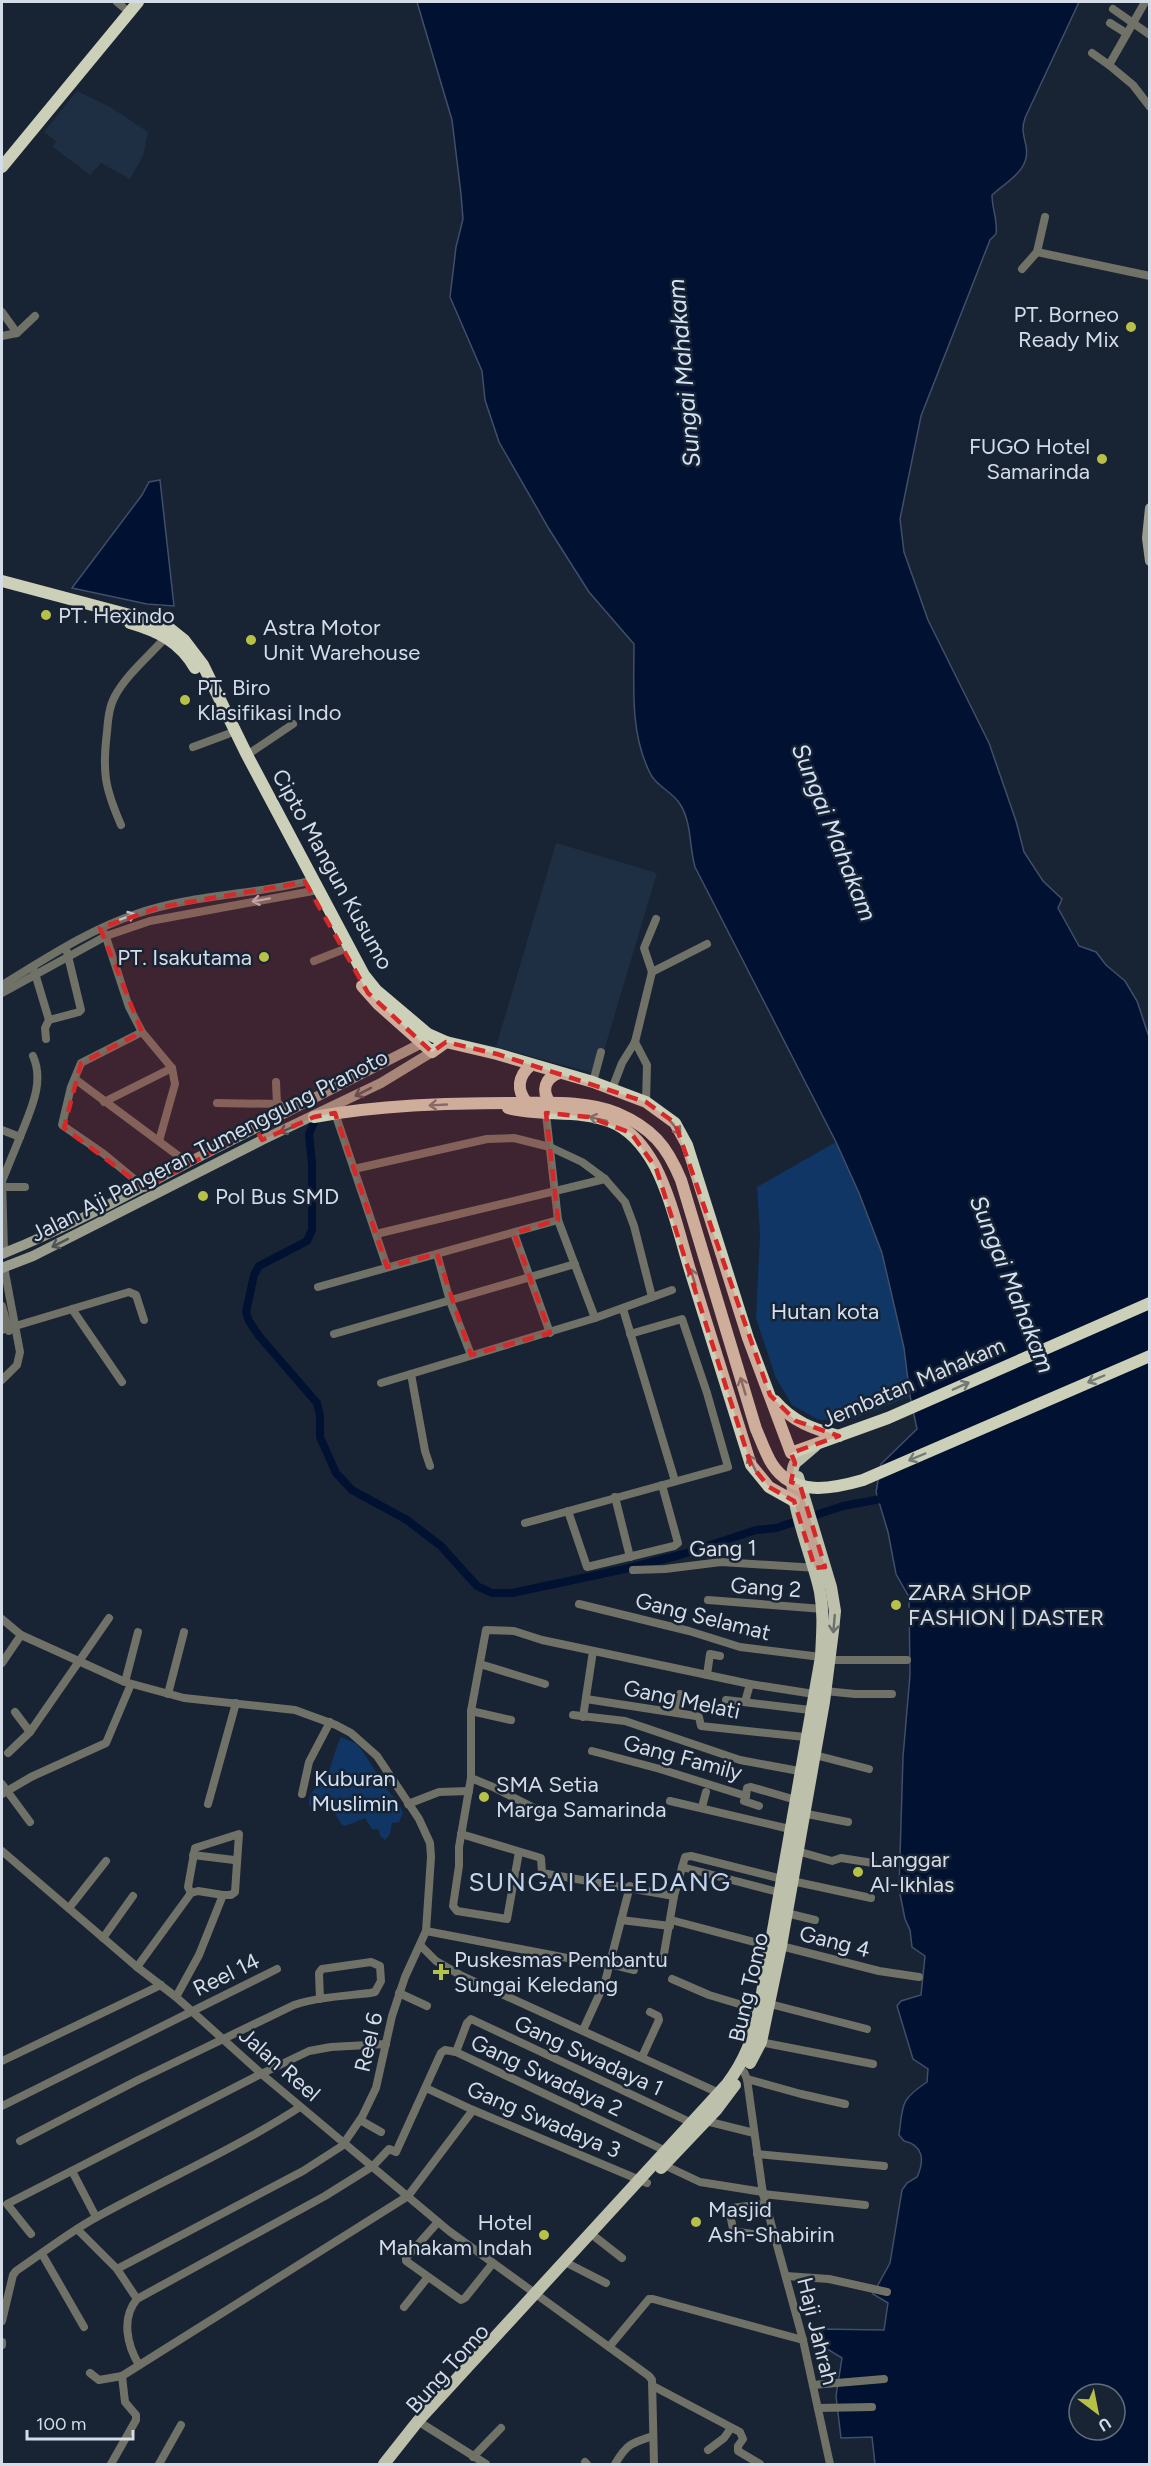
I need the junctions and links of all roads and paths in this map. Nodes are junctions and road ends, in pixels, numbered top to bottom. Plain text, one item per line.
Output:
1 (138, 2) edge
2 (1145, 2) edge
3 (123, 4) edge
4 (1113, 9) dead end
5 (1133, 22) junction
6 (1110, 23) dead end
7 (1126, 33) junction
8 (1149, 35) edge
9 (1092, 52) dead end
10 (80, 65) junction
11 (1109, 65) junction
12 (1149, 107) edge
13 (2, 155) edge
14 (2, 167) edge
15 (1045, 217) dead end
16 (1036, 252) junction
17 (1022, 269) dead end
18 (1149, 276) edge
19 (2, 312) edge
20 (35, 316) dead end
21 (17, 333) junction
22 (2, 336) edge
23 (1149, 508) edge
24 (1149, 561) edge
25 (2, 581) edge
26 (2, 588) edge
27 (166, 637) junction
28 (293, 724) dead end
29 (228, 734) junction
30 (193, 747) dead end
31 (247, 755) junction
32 (122, 825) dead end
33 (312, 886) junction
34 (656, 919) dead end
35 (100, 927) junction
36 (106, 936) junction
37 (707, 944) dead end
38 (64, 947) junction
39 (342, 950) junction
40 (69, 956) junction
41 (314, 961) dead end
42 (34, 970) junction
43 (652, 972) junction
44 (2, 985) edge
45 (2, 993) edge
46 (49, 1020) junction
47 (142, 1032) junction
48 (424, 1039) junction
49 (46, 1040) dead end
50 (446, 1042) junction
51 (635, 1042) junction
52 (432, 1052) junction
53 (601, 1052) dead end
54 (33, 1056) dead end
55 (531, 1065) junction
56 (172, 1068) junction
57 (559, 1073) junction
58 (75, 1079) junction
59 (276, 1082) dead end
60 (593, 1083) junction
61 (612, 1089) junction
62 (104, 1102) junction
63 (646, 1102) junction
64 (217, 1103) dead end
65 (497, 1103) junction
66 (527, 1103) junction
67 (277, 1104) junction
68 (548, 1108) junction
69 (288, 1113) junction
70 (335, 1113) junction
71 (314, 1117) junction
72 (256, 1129) junction
73 (2, 1130) edge
74 (20, 1137) junction
75 (262, 1140) junction
76 (159, 1141) junction
77 (550, 1147) junction
78 (188, 1163) junction
79 (354, 1169) junction
80 (605, 1179) junction
81 (2, 1182) edge
82 (25, 1187) dead end
83 (145, 1188) junction
84 (555, 1191) junction
85 (558, 1220) junction
86 (514, 1233) junction
87 (376, 1234) junction
88 (3, 1254) edge
89 (437, 1254) junction
90 (575, 1264) junction
91 (387, 1267) junction
92 (3, 1268) edge
93 (529, 1278) junction
94 (318, 1287) dead end
95 (672, 1290) dead end
96 (652, 1297) junction
97 (450, 1301) junction
98 (1149, 1303) edge
99 (2, 1306) edge
100 (72, 1309) junction
101 (622, 1309) junction
102 (595, 1318) junction
103 (144, 1320) dead end
104 (16, 1327) junction
105 (4, 1329) edge
106 (550, 1332) junction
107 (334, 1334) dead end
108 (630, 1334) junction
109 (18, 1341) junction
110 (471, 1355) junction
111 (1149, 1356) edge
112 (411, 1374) junction
113 (2, 1380) edge
114 (122, 1382) dead end
115 (381, 1383) dead end
116 (770, 1395) junction
117 (839, 1436) junction
118 (793, 1458) junction
119 (430, 1466) dead end
120 (675, 1481) junction
121 (662, 1485) junction
122 (615, 1497) junction
123 (794, 1501) junction
124 (567, 1511) junction
125 (525, 1523) dead end
126 (630, 1557) junction
127 (820, 1567) junction
128 (633, 1570) dead end
129 (708, 1600) dead end
130 (579, 1604) dead end
131 (823, 1608) junction
132 (109, 1618) dead end
133 (2, 1621) edge
134 (138, 1632) dead end
135 (184, 1632) dead end
136 (21, 1635) junction
137 (593, 1651) junction
138 (720, 1656) dead end
139 (825, 1658) junction
140 (907, 1660) dead end
141 (2, 1662) edge
142 (79, 1663) junction
143 (480, 1664) junction
144 (707, 1675) junction
145 (128, 1683) junction
146 (545, 1684) dead end
147 (750, 1684) junction
148 (819, 1692) junction
149 (168, 1694) junction
150 (680, 1694) dead end
151 (892, 1694) dead end
152 (586, 1699) junction
153 (726, 1700) dead end
154 (745, 1702) junction
155 (236, 1703) junction
156 (810, 1710) junction
157 (471, 1711) junction
158 (15, 1712) dead end
159 (677, 1713) junction
160 (573, 1715) dead end
161 (583, 1717) junction
162 (511, 1720) dead end
163 (330, 1722) junction
164 (30, 1732) junction
165 (805, 1737) junction
166 (592, 1751) dead end
167 (8, 1753) dead end
168 (814, 1755) junction
169 (869, 1769) dead end
170 (799, 1771) junction
171 (471, 1778) junction
172 (3, 1790) edge
173 (469, 1791) junction
174 (706, 1792) dead end
175 (302, 1794) dead end
176 (746, 1796) junction
177 (669, 1801) dead end
178 (208, 1804) dead end
179 (408, 1804) junction
180 (759, 1806) dead end
181 (702, 1807) junction
182 (798, 1808) junction
183 (542, 1812) dead end
184 (30, 1822) dead end
185 (848, 1822) dead end
186 (795, 1830) junction
187 (461, 1834) junction
188 (2, 1851) edge
189 (797, 1851) junction
190 (519, 1852) junction
191 (193, 1855) junction
192 (234, 1860) dead end
193 (106, 1861) dead end
194 (873, 1863) dead end
195 (682, 1866) junction
196 (787, 1880) junction
197 (630, 1886) junction
198 (778, 1892) junction
199 (191, 1893) junction
200 (223, 1895) junction
201 (133, 1896) dead end
202 (674, 1896) junction
203 (871, 1898) dead end
204 (69, 1908) junction
205 (786, 1913) junction
206 (621, 1920) junction
207 (814, 1920) dead end
208 (670, 1923) junction
209 (426, 1931) junction
210 (103, 1938) junction
211 (421, 1946) junction
212 (775, 1948) junction
213 (610, 1965) junction
214 (662, 1965) dead end
215 (137, 1967) junction
216 (277, 1969) dead end
217 (634, 1970) dead end
218 (919, 1977) dead end
219 (672, 1979) dead end
220 (161, 1985) junction
221 (399, 1994) junction
222 (176, 1997) junction
223 (320, 1999) junction
224 (427, 2006) dead end
225 (764, 2007) junction
226 (191, 2011) junction
227 (650, 2012) dead end
228 (583, 2030) junction
229 (867, 2030) dead end
230 (223, 2038) junction
231 (757, 2040) junction
232 (386, 2044) junction
233 (456, 2052) junction
234 (642, 2057) junction
235 (2, 2061) edge
236 (873, 2064) dead end
237 (744, 2073) junction
238 (261, 2074) junction
239 (426, 2088) junction
240 (719, 2093) junction
241 (846, 2104) dead end
242 (2, 2106) edge
243 (300, 2107) junction
244 (473, 2110) junction
245 (360, 2120) junction
246 (706, 2121) junction
247 (692, 2123) junction
248 (381, 2132) dead end
249 (754, 2133) junction
250 (20, 2141) dead end
251 (345, 2143) junction
252 (666, 2151) junction
253 (757, 2154) junction
254 (664, 2165) junction
255 (373, 2166) junction
256 (884, 2166) dead end
257 (72, 2171) junction
258 (645, 2181) junction
259 (763, 2193) junction
260 (408, 2196) junction
261 (4, 2204) edge
262 (765, 2204) junction
263 (864, 2205) dead end
264 (96, 2217) junction
265 (438, 2222) junction
266 (77, 2229) junction
267 (31, 2234) dead end
268 (593, 2235) junction
269 (775, 2237) junction
270 (42, 2254) junction
271 (622, 2258) dead end
272 (493, 2263) junction
273 (568, 2263) junction
274 (117, 2269) junction
275 (786, 2276) junction
276 (428, 2277) junction
277 (606, 2283) dead end
278 (887, 2292) dead end
279 (538, 2294) junction
280 (137, 2299) junction
281 (404, 2307) dead end
282 (2, 2321) edge
283 (84, 2327) dead end
284 (803, 2340) junction
285 (609, 2347) junction
286 (139, 2365) junction
287 (90, 2373) dead end
288 (122, 2376) junction
289 (884, 2379) dead end
290 (813, 2385) junction
291 (653, 2386) junction
292 (872, 2407) dead end
293 (818, 2408) junction
294 (181, 2425) dead end
295 (424, 2425) junction
296 (501, 2428) dead end
297 (731, 2428) junction
298 (653, 2436) junction
299 (708, 2450) dead end
300 (473, 2457) junction
301 (390, 2462) edge
302 (111, 2464) edge
303 (159, 2464) edge
304 (486, 2464) edge
305 (615, 2464) edge
306 (654, 2464) edge
307 (760, 2464) edge
308 (830, 2464) edge

1 - 10 highway
2 - 5 street
3 - 10 highway
4 - 5 street
5 - 7 street
5 - 8 street
6 - 7 street
7 - 11 street
9 - 11 street
10 - 13 highway
10 - 14 highway
11 - 12 street
15 - 16 street
16 - 17 street
16 - 18 street
19 - 21 street
20 - 21 street
21 - 22 street
23 - 24 main road
25 - 31 highway, Cipto Mangun Kusumo
26 - 27 highway, Cipto Mangun Kusumo
27 - 29 highway, Cipto Mangun Kusumo
27 - 32 street
28 - 31 street
29 - 30 street
29 - 33 highway, Cipto Mangun Kusumo
31 - 33 highway, Cipto Mangun Kusumo
35 -> 33 street
33 -> 36 street
33 - 39 highway, Cipto Mangun Kusumo
33 - 48 highway, Cipto Mangun Kusumo
34 - 43 street
35 - 36 street
35 - 38 street
36 - 40 street
36 - 47 street
37 - 43 street
38 - 40 street
38 - 42 street
39 - 41 street
39 - 48 highway, Cipto Mangun Kusumo
40 - 42 street
40 - 46 street
42 - 44 street
42 - 45 street
42 - 46 street
43 - 51 street
46 - 49 street
47 - 56 street
47 - 58 street
48 - 50 highway, Cipto Mangun Kusumo
48 - 52 highway, Cipto Mangun Kusumo
48 - 69 main road, Jalan Aji Pangeran Tumenggung Pranoto
50 - 52 highway
50 - 55 highway, Cipto Mangun Kusumo
51 - 61 street
51 - 63 street
52 -> 71 main road, Jalan Aji Pangeran Tumenggung Pranoto
53 - 60 street
54 - 74 street
55 - 57 highway, Cipto Mangun Kusumo
55 - 66 highway
56 - 62 street
56 - 76 street
57 - 60 highway, Cipto Mangun Kusumo
57 - 68 highway
58 - 62 street
58 - 83 street
59 - 67 street
60 - 61 highway, Cipto Mangun Kusumo
61 - 63 highway, Cipto Mangun Kusumo
62 - 76 street
63 -> 116 highway, Cipto Mangun Kusumo
64 - 67 street
65 - 66 highway
65 - 68 highway
65 -> 70 highway
66 - 68 highway
67 - 69 street
68 - 77 street
111 -> 68 highway
123 -> 68 highway
69 - 72 main road, Jalan Aji Pangeran Tumenggung Pranoto
70 - 71 highway
70 - 79 street
71 -> 75 main road, Jalan Aji Pangeran Tumenggung Pranoto
72 - 75 main road
72 - 78 main road, Jalan Aji Pangeran Tumenggung Pranoto
73 - 74 street
74 - 81 street
75 -> 92 main road, Jalan Aji Pangeran Tumenggung Pranoto
76 - 78 street
77 - 79 street
77 - 80 street
77 - 84 street
78 - 83 main road, Jalan Aji Pangeran Tumenggung Pranoto
79 - 87 street
80 - 84 street
80 - 96 street
81 - 82 street
81 - 88 street
83 - 88 main road, Jalan Aji Pangeran Tumenggung Pranoto
84 - 85 street
84 - 87 street
85 - 86 street
85 - 90 street
86 - 89 street
86 - 93 street
87 - 91 street
89 - 91 street
89 - 97 street
90 - 93 street
90 - 102 street
91 - 94 street
92 - 104 street
93 - 97 street
93 - 106 street
95 - 96 street
96 - 101 street
97 - 107 street
97 - 110 street
117 -> 98 highway, Jembatan Mahakam
99 - 105 street
100 - 103 street
100 - 104 street
100 - 114 street
101 - 102 street
101 - 108 street
102 - 106 street
104 - 105 street
104 - 109 street
105 - 109 street
106 - 110 street
108 - 120 street
108 - 120 street
109 - 113 street
110 - 112 street
112 - 115 street
112 - 119 street
116 - 117 highway
116 - 118 highway, Cipto Mangun Kusumo
117 - 118 highway, Jembatan Mahakam
118 - 123 main road, Bung Tomo
118 - 127 main road, Bung Tomo
120 - 121 street
121 - 122 street
121 - 126 street
122 - 124 street
122 - 126 street
123 - 127 main road, Bung Tomo
124 - 125 street
124 - 126 street
127 - 128 street, Gang 1
127 - 131 main road, Bung Tomo
127 -> 139 main road, Bung Tomo
129 - 131 street, Gang 2
130 - 139 street, Gang Selamat
131 - 139 main road, Bung Tomo
132 - 142 street
133 - 136 street, Reel 6
134 - 145 street
135 - 149 street
136 - 141 street
136 - 142 street, Reel 6
137 - 143 street
137 - 144 street
137 - 152 street
138 - 144 street
139 - 140 street, Gang Selamat
139 - 148 main road, Bung Tomo
142 - 145 street, Reel 6
142 - 164 street
143 - 146 street
143 - 157 street
144 - 147 street
145 - 149 street, Reel 6
145 - 172 street
147 - 148 street
147 - 154 street
148 - 151 street
148 - 156 main road, Bung Tomo
148 - 168 main road, Bung Tomo
149 - 155 street, Reel 6
150 - 159 street
152 - 159 street, Gang Melati
152 - 161 street
153 - 154 street
154 - 156 street
155 - 163 street, Reel 6
155 - 178 street
156 - 165 main road, Bung Tomo
157 - 162 street
157 - 171 street
158 - 164 street
159 - 165 street, Gang Melati
160 - 161 street
161 - 170 street
163 - 175 street
163 - 179 street, Reel 6
164 - 167 street
165 - 170 main road, Bung Tomo
166 - 176 street, Gang Family
168 - 169 street
168 - 182 main road, Bung Tomo
170 - 182 main road, Bung Tomo
171 - 173 street
171 - 183 street
172 - 184 street
173 - 179 street
173 - 187 street
174 - 181 street
176 - 180 street
176 - 182 street, Gang Family
177 - 181 street
179 - 209 street, Reel 6
181 - 186 street
182 - 185 street
182 - 186 main road, Bung Tomo
186 - 189 main road, Bung Tomo
186 - 196 main road, Bung Tomo
187 - 190 street
187 - 190 street
188 - 204 street, Jalan Reel
189 - 194 street
189 - 196 main road, Bung Tomo
190 - 197 street
191 - 192 street
191 - 199 street
191 - 200 street
193 - 204 street
195 - 196 street
195 - 198 street
195 - 202 street
196 - 198 main road, Bung Tomo
196 - 203 street
196 - 205 main road, Bung Tomo
197 - 202 street
197 - 206 street
198 - 212 main road, Bung Tomo
199 - 200 street
199 - 215 street
200 - 222 street
201 - 210 street
202 - 208 street
204 - 210 street, Jalan Reel
205 - 207 street
205 - 212 main road, Bung Tomo
206 - 208 street, Gang 4
206 - 213 street
208 - 212 street, Gang 4
208 - 214 street
209 - 211 street, Reel 6
209 - 213 street
210 - 215 street, Jalan Reel
211 - 221 street, Reel 6
211 - 228 street
212 - 218 street, Gang 4
212 - 225 main road, Bung Tomo
213 - 217 street
213 - 228 street
215 - 220 street, Jalan Reel
216 - 226 street, Reel 14
219 - 225 street
220 - 222 street, Jalan Reel
220 - 235 street
221 - 224 street
221 - 232 street, Reel 6
222 - 226 street, Jalan Reel
223 - 223 street
223 - 230 street
225 - 229 street
225 - 231 main road, Bung Tomo
226 - 230 street, Jalan Reel
226 - 242 street, Reel 14
227 - 234 street
228 - 234 street
230 - 238 street, Jalan Reel
230 - 250 street
231 - 236 street
231 - 237 main road, Bung Tomo
232 - 238 street
232 - 245 street, Reel 6
233 - 239 street, Gang Swadaya 2
233 - 247 street, Gang Swadaya 1
233 - 252 street, Gang Swadaya 2
234 - 240 street
237 - 240 main road, Bung Tomo
237 - 241 street
237 - 246 main road, Bung Tomo
237 - 249 street, Haji Jahrah
238 - 243 street, Jalan Reel
238 - 257 street
239 - 244 street, Gang Swadaya 3
239 - 255 street, Gang Swadaya 2
240 - 247 main road, Bung Tomo
243 - 251 street, Jalan Reel
243 - 264 street
244 - 258 street, Gang Swadaya 3
244 - 260 street
245 - 248 street
245 - 251 street, Reel 6
246 - 249 street
246 - 254 main road, Bung Tomo
247 - 252 main road, Bung Tomo
249 - 253 street, Haji Jahrah
251 - 255 street, Jalan Reel
251 - 274 street
252 - 258 main road, Bung Tomo
253 - 256 street
253 - 259 street, Haji Jahrah
254 - 258 main road, Bung Tomo
254 - 259 street
255 - 260 street, Jalan Reel
255 - 280 street
257 - 261 street
257 - 264 street
258 - 268 main road, Bung Tomo
259 - 262 street, Haji Jahrah
259 - 263 street
260 - 265 street, Jalan Reel
260 - 286 street
261 - 267 street
262 - 269 street, Haji Jahrah
262 - 269 street
264 - 266 street
265 - 272 street, Jalan Reel
265 - 276 street
266 - 270 street
266 - 274 street
268 - 271 street
268 - 273 main road, Bung Tomo
269 - 275 street, Haji Jahrah
270 - 282 street
270 - 283 street
272 - 276 street
272 - 279 street, Jalan Reel
273 - 277 street
273 - 279 main road, Bung Tomo
274 - 280 street
275 - 278 street
275 - 284 street, Haji Jahrah
276 - 281 street
279 - 285 street, Jalan Reel
279 - 295 main road, Bung Tomo
279 - 301 main road, Bung Tomo
280 - 286 street
284 - 285 street
284 - 290 street, Haji Jahrah
285 - 291 street, Jalan Reel
286 - 288 street
287 - 288 street
288 - 302 street
289 - 290 street
290 - 293 street, Haji Jahrah
291 - 297 street
291 - 298 street
292 - 293 street
293 - 308 street, Haji Jahrah
294 - 303 street
295 - 300 street
295 - 301 main road, Bung Tomo
296 - 300 street
297 - 299 street
297 - 307 street
298 - 305 street
298 - 306 street
300 - 304 street

